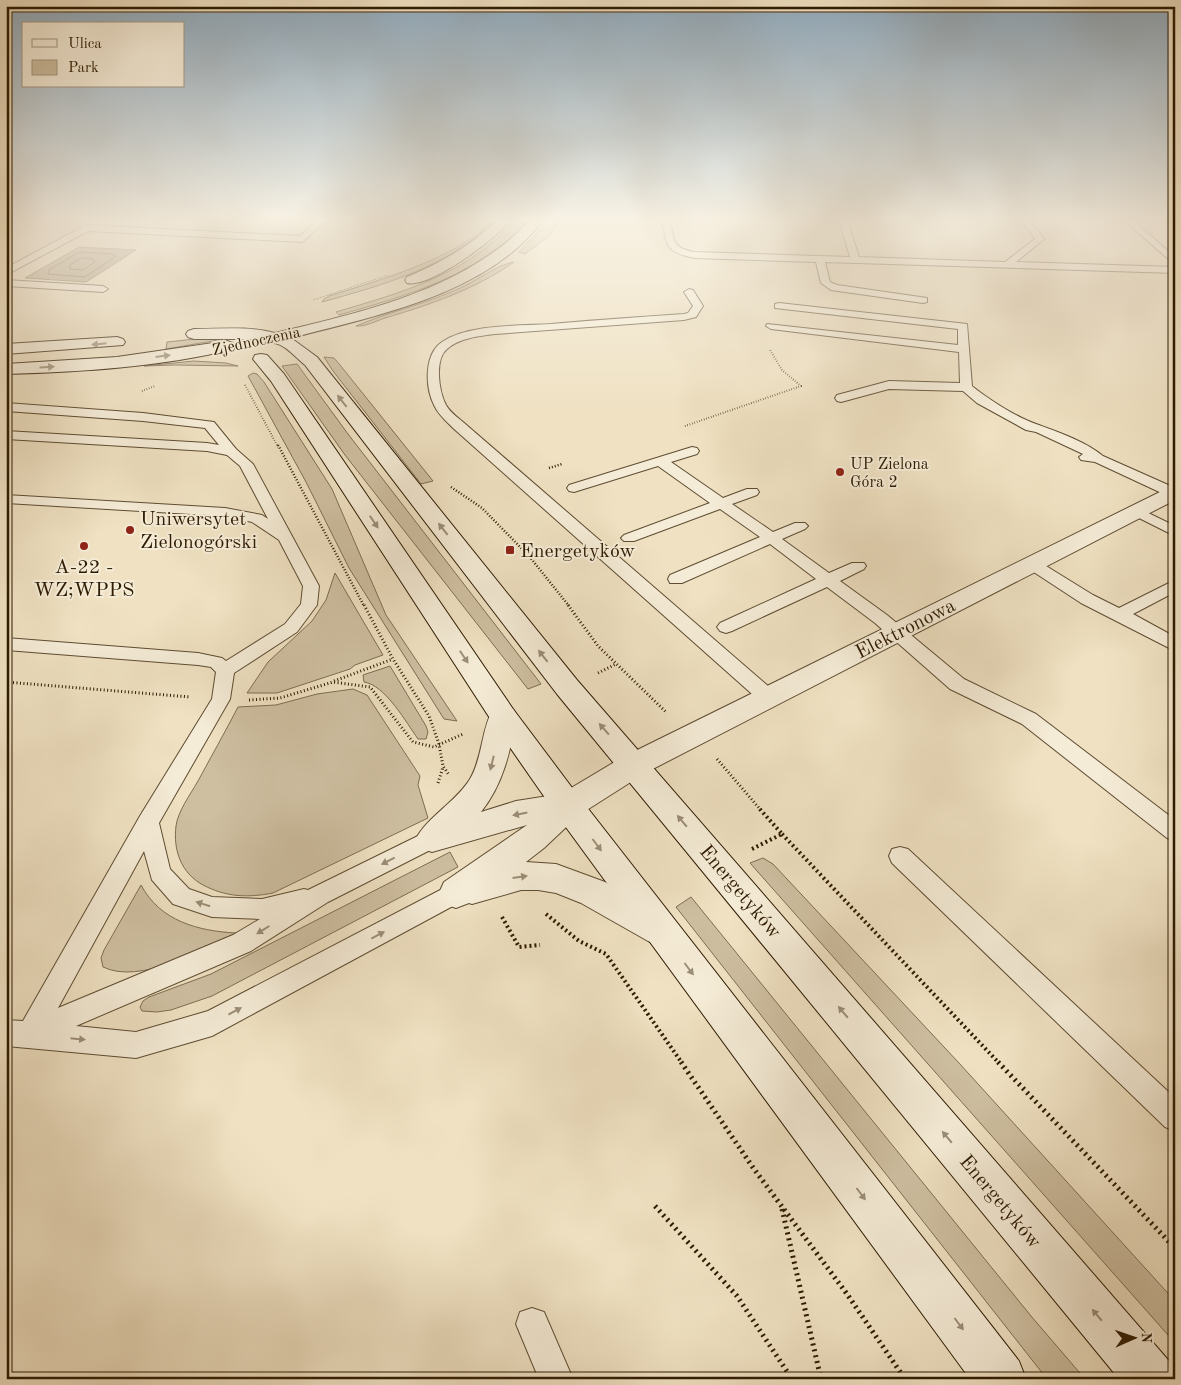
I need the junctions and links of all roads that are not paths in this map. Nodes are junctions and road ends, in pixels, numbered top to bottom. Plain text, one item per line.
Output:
1 (32, 285) edge
2 (446, 285) edge
3 (829, 285) edge
4 (103, 289) dead end
5 (689, 292) dead end
6 (923, 300) dead end
7 (779, 306) dead end
8 (314, 310) dead end
9 (359, 315) junction
10 (268, 320) dead end
11 (771, 326) dead end
12 (194, 334) junction
13 (175, 336) dead end
14 (273, 338) junction
15 (129, 341) dead end
16 (6, 349) edge
17 (964, 349) junction
18 (315, 350) junction
19 (186, 354) junction
20 (249, 356) junction
21 (13, 369) edge
22 (966, 387) junction
23 (841, 398) dead end
24 (6, 407) edge
25 (1031, 427) joint
26 (6, 435) edge
27 (692, 451) dead end
28 (231, 452) junction
29 (660, 461) junction
30 (574, 488) dead end
31 (752, 492) dead end
32 (1174, 492) edge
33 (6, 499) edge
34 (722, 504) junction
35 (1136, 511) junction
36 (800, 526) dead end
37 (1175, 532) edge
38 (629, 538) dead end
39 (771, 538) junction
40 (285, 539) junction
41 (1032, 564) junction
42 (858, 566) dead end
43 (676, 579) dead end
44 (827, 580) junction
45 (1175, 585) edge
46 (1119, 614) junction
47 (726, 627) dead end
48 (897, 632) junction
49 (6, 644) edge
50 (1175, 645) edge
51 (225, 670) junction
52 (768, 697) junction
53 (503, 716) junction
54 (634, 765) junction
55 (568, 806) junction
56 (148, 822) junction
57 (1175, 832) edge
58 (432, 839) junction
59 (900, 856) dead end
60 (456, 893) junction
61 (320, 896) junction
62 (660, 930) junction
63 (18, 1033) edge
64 (1175, 1117) edge
65 (532, 1324) dead end
66 (556, 1379) edge
67 (1001, 1379) edge
68 (1151, 1379) edge

1 - 4 lane
2 - 9 main road, Zjednoczenia
3 - 6 lane
5 - 52 lane
7 - 17 lane
8 - 14 main road
9 - 14 main road, Zjednoczenia
9 - 18 main road
10 - 12 main road, Zjednoczenia
11 - 17 lane
12 - 13 main road, Zjednoczenia
12 - 14 main road, Energetyków
14 - 18 main road, Energetyków
14 - 19 main road, Zjednoczenia
14 - 20 main road
15 -> 16 main road
17 - 22 lane
54 -> 18 main road, Energetyków
19 - 20 main road
21 -> 19 main road, Zjednoczenia
20 -> 53 main road
22 - 23 lane
22 - 25 lane
24 - 28 lane
25 - 32 lane
26 - 28 lane
27 - 29 lane
28 - 40 lane
29 - 30 lane
29 - 34 lane
31 - 34 lane
32 - 35 main road, Elektronowa
33 - 40 lane
34 - 38 lane
34 - 39 lane
35 - 37 lane
35 - 41 main road, Elektronowa
36 - 39 lane
39 - 43 lane
39 - 44 lane
40 - 51 lane
41 - 46 lane
41 - 48 main road, Elektronowa
42 - 44 lane
44 - 47 lane
44 - 48 lane
45 - 46 lane
46 - 50 lane
48 - 52 main road, Elektronowa
48 - 57 lane
49 - 51 lane
51 - 56 lane
52 - 54 main road, Elektronowa
53 - 55 main road
53 -> 58 main road
54 - 55 main road, Elektronowa
68 -> 54 main road, Energetyków
55 -> 58 main road
55 - 60 main road
55 -> 62 main road
61 -> 56 lane
56 - 63 lane
58 -> 61 lane
59 - 64 lane
60 -> 62 main road
63 -> 60 lane
61 -> 63 lane
62 -> 67 main road
65 - 66 lane

